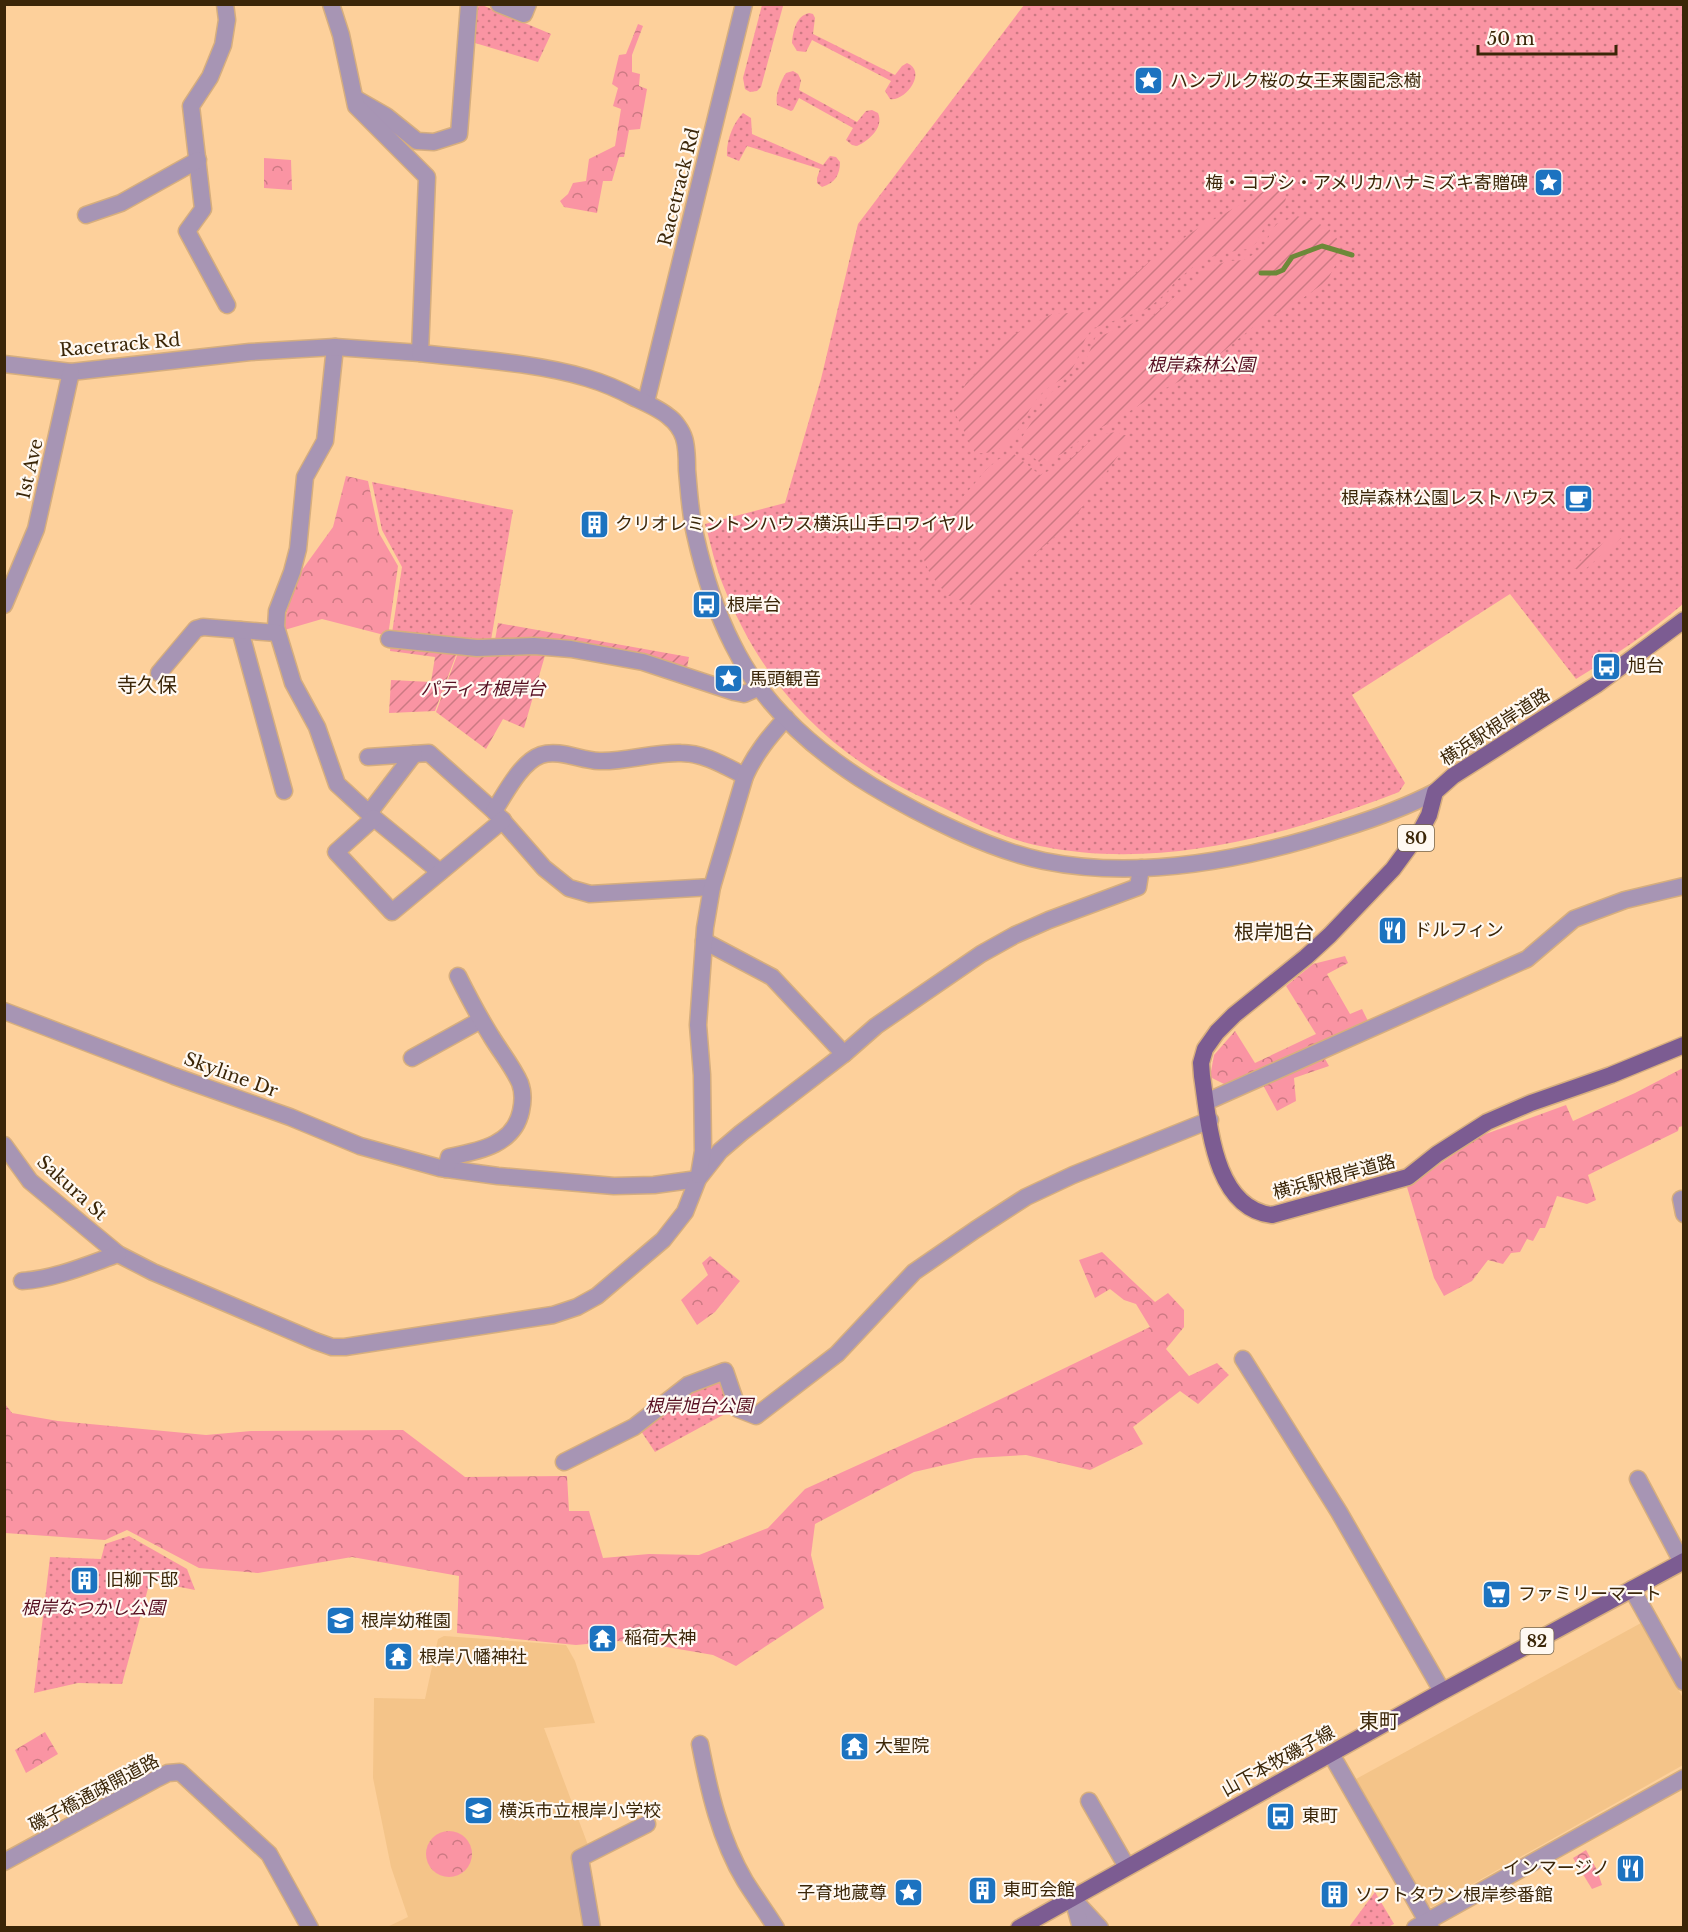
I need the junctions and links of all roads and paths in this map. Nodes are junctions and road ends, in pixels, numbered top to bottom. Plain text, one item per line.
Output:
1 (225, 4) edge
2 (331, 4) edge
3 (469, 4) edge
4 (499, 4) edge
5 (528, 4) edge
6 (744, 4) edge
7 (354, 97) junction
8 (198, 160) junction
9 (86, 215) dead end
10 (227, 305) dead end
11 (335, 347) junction
12 (420, 352) junction
13 (4, 364) edge
14 (71, 372) junction
15 (646, 402) junction
16 (4, 605) edge
17 (1683, 620) edge
18 (240, 630) junction
19 (277, 633) junction
20 (389, 639) dead end
21 (159, 674) dead end
22 (760, 687) junction
23 (786, 718) junction
24 (414, 754) junction
25 (368, 756) dead end
26 (745, 776) junction
27 (284, 791) dead end
28 (1435, 792) junction
29 (372, 815) junction
30 (498, 815) junction
31 (1141, 868) junction
32 (440, 872) junction
33 (1683, 886) edge
34 (712, 887) junction
35 (704, 941) junction
36 (458, 975) dead end
37 (4, 1011) edge
38 (481, 1020) junction
39 (1683, 1045) edge
40 (844, 1054) junction
41 (412, 1058) dead end
42 (1206, 1102) junction
43 (1210, 1120) junction
44 (4, 1145) edge
45 (446, 1169) junction
46 (698, 1179) junction
47 (118, 1254) junction
48 (22, 1281) dead end
49 (1242, 1359) dead end
50 (564, 1462) dead end
51 (1638, 1479) dead end
52 (1683, 1562) edge
53 (1632, 1589) junction
54 (1683, 1682) edge
55 (1443, 1691) junction
56 (700, 1744) dead end
57 (1331, 1754) junction
58 (1683, 1778) edge
59 (1089, 1801) dead end
60 (647, 1824) dead end
61 (4, 1862) edge
62 (1127, 1867) junction
63 (1073, 1899) junction
64 (1424, 1925) edge
65 (310, 1928) edge
66 (592, 1928) edge
67 (776, 1928) edge
68 (1019, 1928) edge
69 (1081, 1928) edge
70 (1100, 1928) edge

1 - 8 street
2 - 7 street
3 - 7 street
4 - 5 street
6 - 15 street, Racetrack Rd
7 - 12 street
8 - 9 street
8 - 10 street
11 - 12 street, Racetrack Rd
11 - 14 street, Racetrack Rd
11 - 19 street
12 - 15 street, Racetrack Rd
13 - 14 street, Racetrack Rd
14 - 16 street, 1st Ave
15 - 22 street, Racetrack Rd
17 - 28 main road, 横浜駅根岸道路
18 - 19 street
18 - 21 street
18 - 27 street
19 - 29 street
20 - 22 street
22 - 23 street, Racetrack Rd
23 - 26 street
23 - 31 street, Racetrack Rd
24 - 25 street
24 - 29 street
24 - 30 street
26 - 30 street
26 - 34 street
28 - 31 street, Racetrack Rd
28 - 42 main road, 横浜駅根岸道路 / 80
29 - 32 street
29 - 32 street
30 - 32 street
30 - 34 street
31 - 40 street
33 - 42 street
34 - 35 street
35 - 40 street
35 - 46 street
36 - 38 street
37 - 45 street, Skyline Dr
38 - 41 street
38 - 45 street
39 - 43 main road, 横浜駅根岸道路 / 80
40 - 46 street
42 - 43 main road, 横浜駅根岸道路 / 80
43 - 50 street
44 - 47 street, Sakura St
45 - 46 street, Skyline Dr
46 - 47 street, Sakura St
47 - 48 street
49 - 55 street
51 - 52 street
52 - 53 main road, 山下本牧磯子線 / 82
53 - 54 street
53 - 55 main road, 山下本牧磯子線 / 82
55 - 57 main road, 山下本牧磯子線 / 82
56 - 67 street
57 - 62 main road, 山下本牧磯子線 / 82
57 - 64 street
58 - 64 street
59 - 62 street
60 - 66 street
61 - 65 street, 磯子橋通疎開道路
62 - 63 main road, 山下本牧磯子線 / 82
63 - 68 main road, 山下本牧磯子線 / 82
63 - 69 street
63 - 70 street

